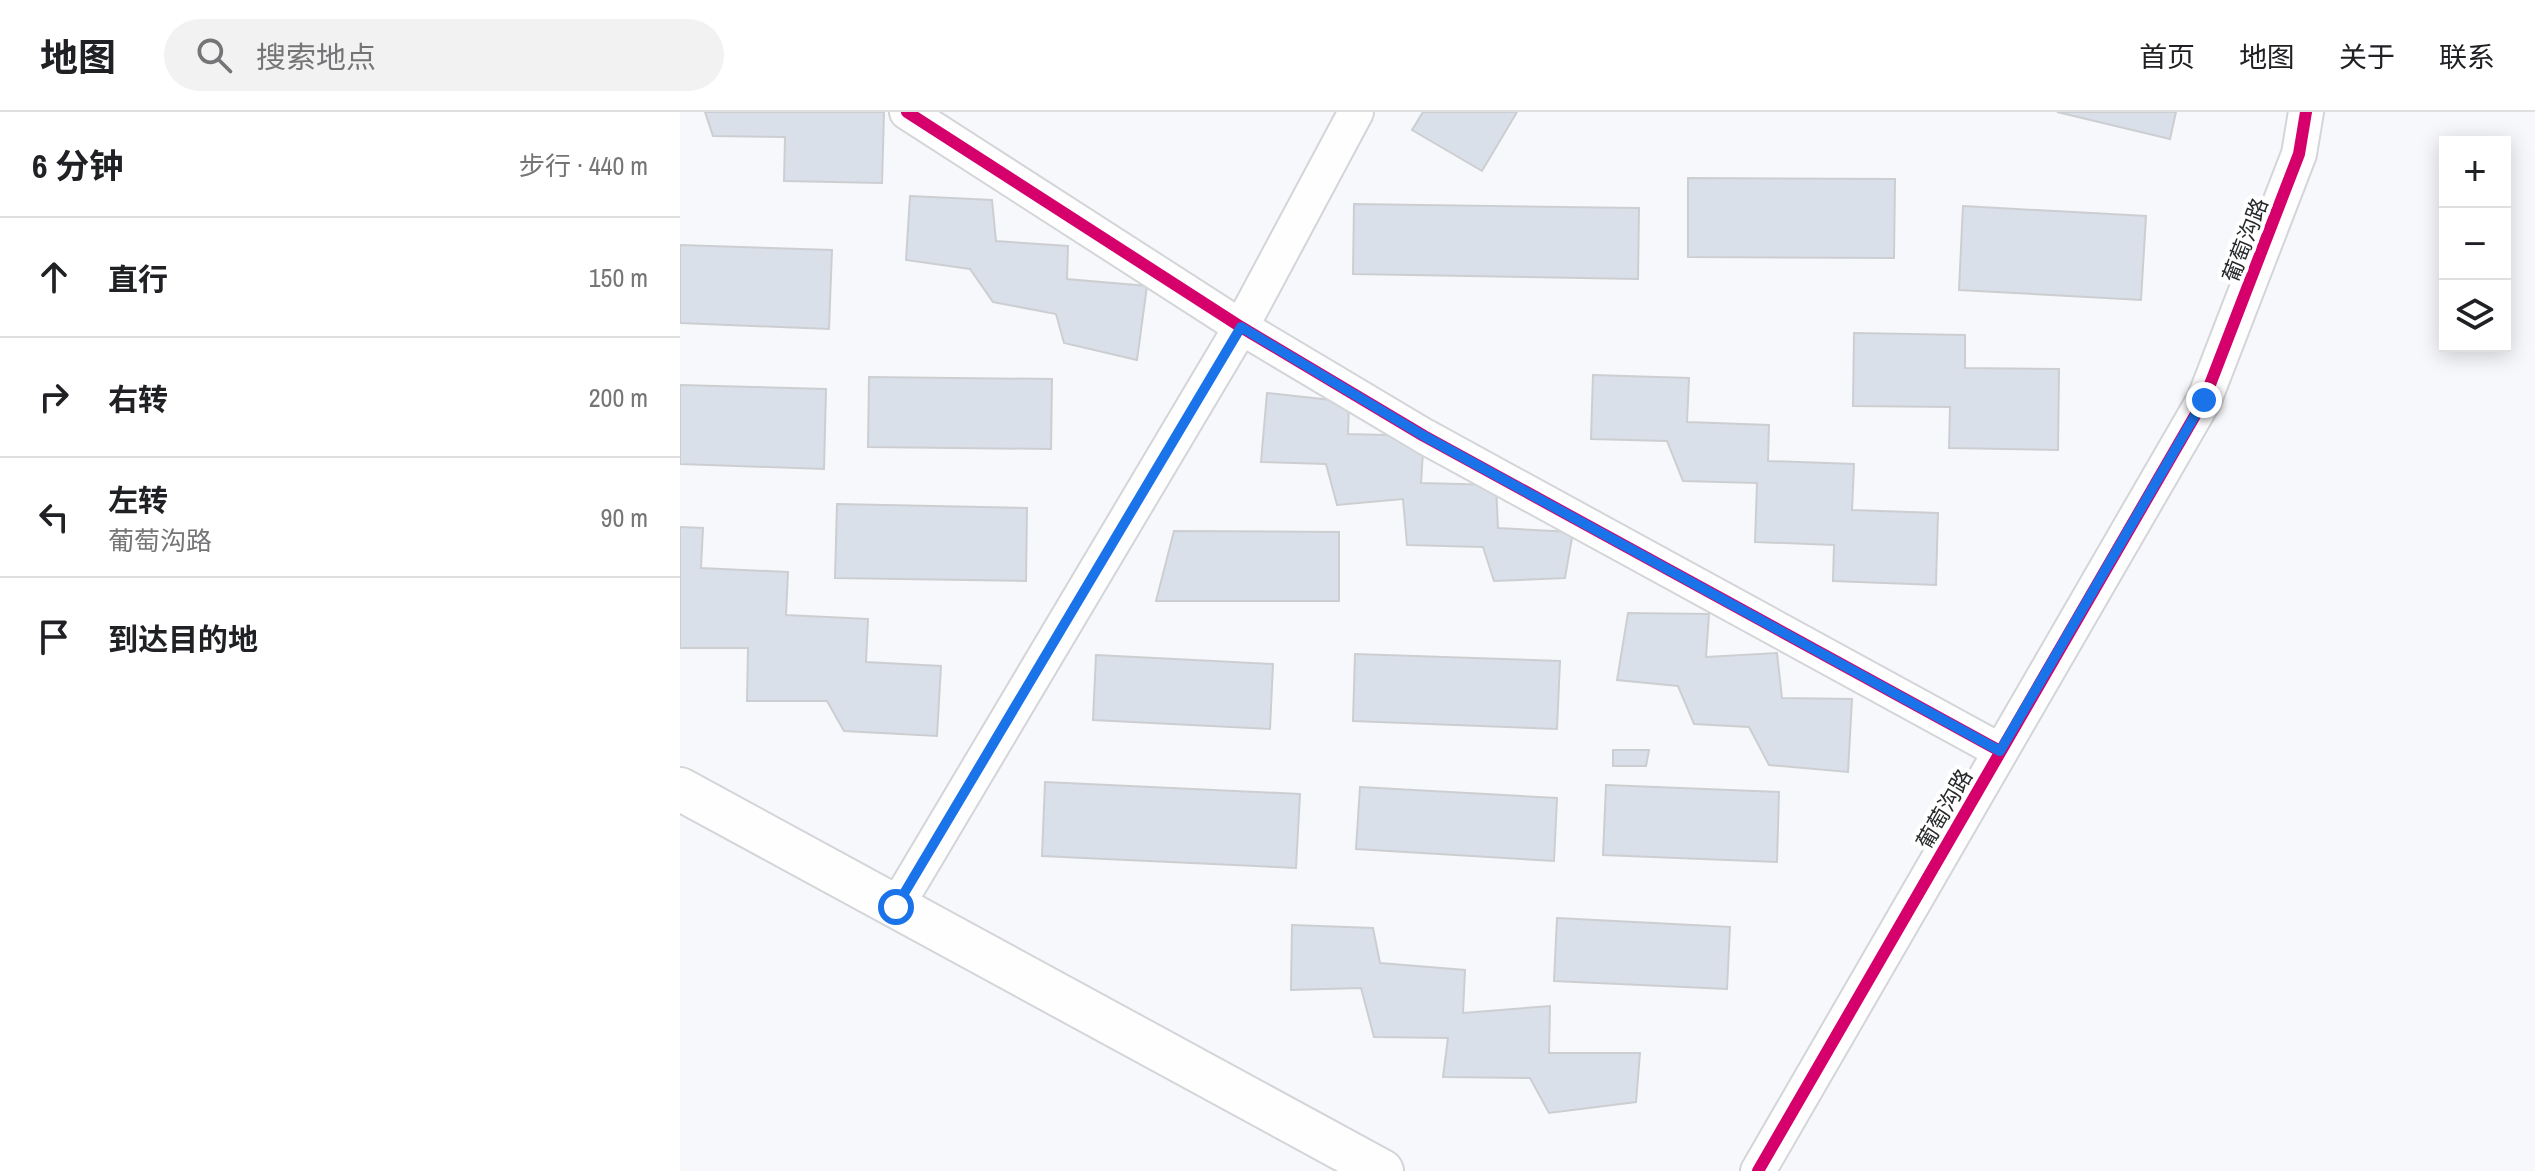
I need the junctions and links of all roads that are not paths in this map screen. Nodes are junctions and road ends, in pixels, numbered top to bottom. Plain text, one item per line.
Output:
1 (907, 112) edge
2 (1356, 112) edge
3 (2306, 112) edge
4 (1241, 327) junction
5 (2000, 751) junction
6 (680, 789) edge
7 (896, 907) junction
8 (1382, 1171) edge
9 (1758, 1171) edge

1 - 4 street
2 - 4 street
3 - 5 street, 葡萄沟路
4 - 5 street
4 - 7 street
5 - 9 street, 葡萄沟路
6 - 7 main road
7 - 8 main road

